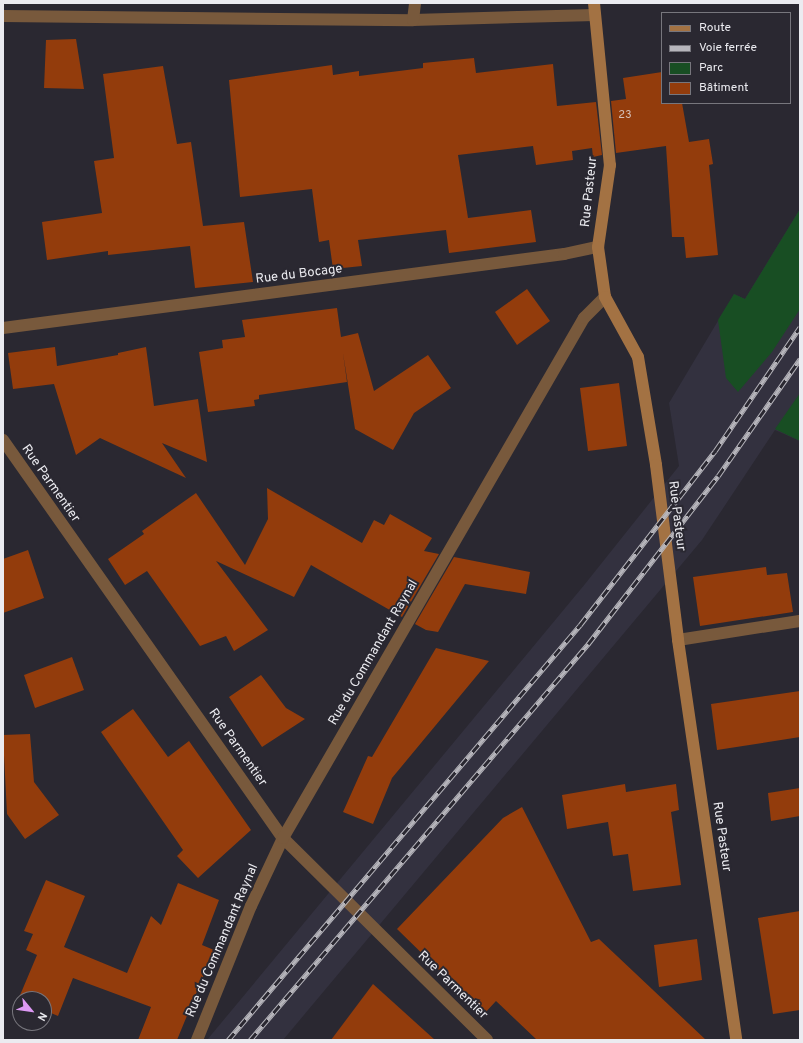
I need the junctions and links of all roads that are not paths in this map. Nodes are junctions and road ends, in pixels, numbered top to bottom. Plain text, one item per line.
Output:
1 (415, 3) edge
2 (594, 9) edge
3 (3, 16) edge
4 (413, 20) junction
5 (598, 246) junction
6 (605, 297) junction
7 (3, 328) edge
8 (3, 440) edge
9 (800, 621) edge
10 (678, 640) junction
11 (283, 838) junction
12 (196, 1040) edge
13 (486, 1040) edge
14 (736, 1040) edge

1 - 4 street
2 - 4 street
2 - 5 street, Rue Pasteur
3 - 4 street
5 - 6 street, Rue Pasteur
5 - 7 street, Rue du Bocage
6 - 10 street, Rue Pasteur
6 - 11 street, Rue du Commandant Raynal
8 - 11 street, Rue Parmentier
9 - 10 street
10 - 14 street, Rue Pasteur
11 - 12 street, Rue du Commandant Raynal
11 - 13 street, Rue Parmentier

